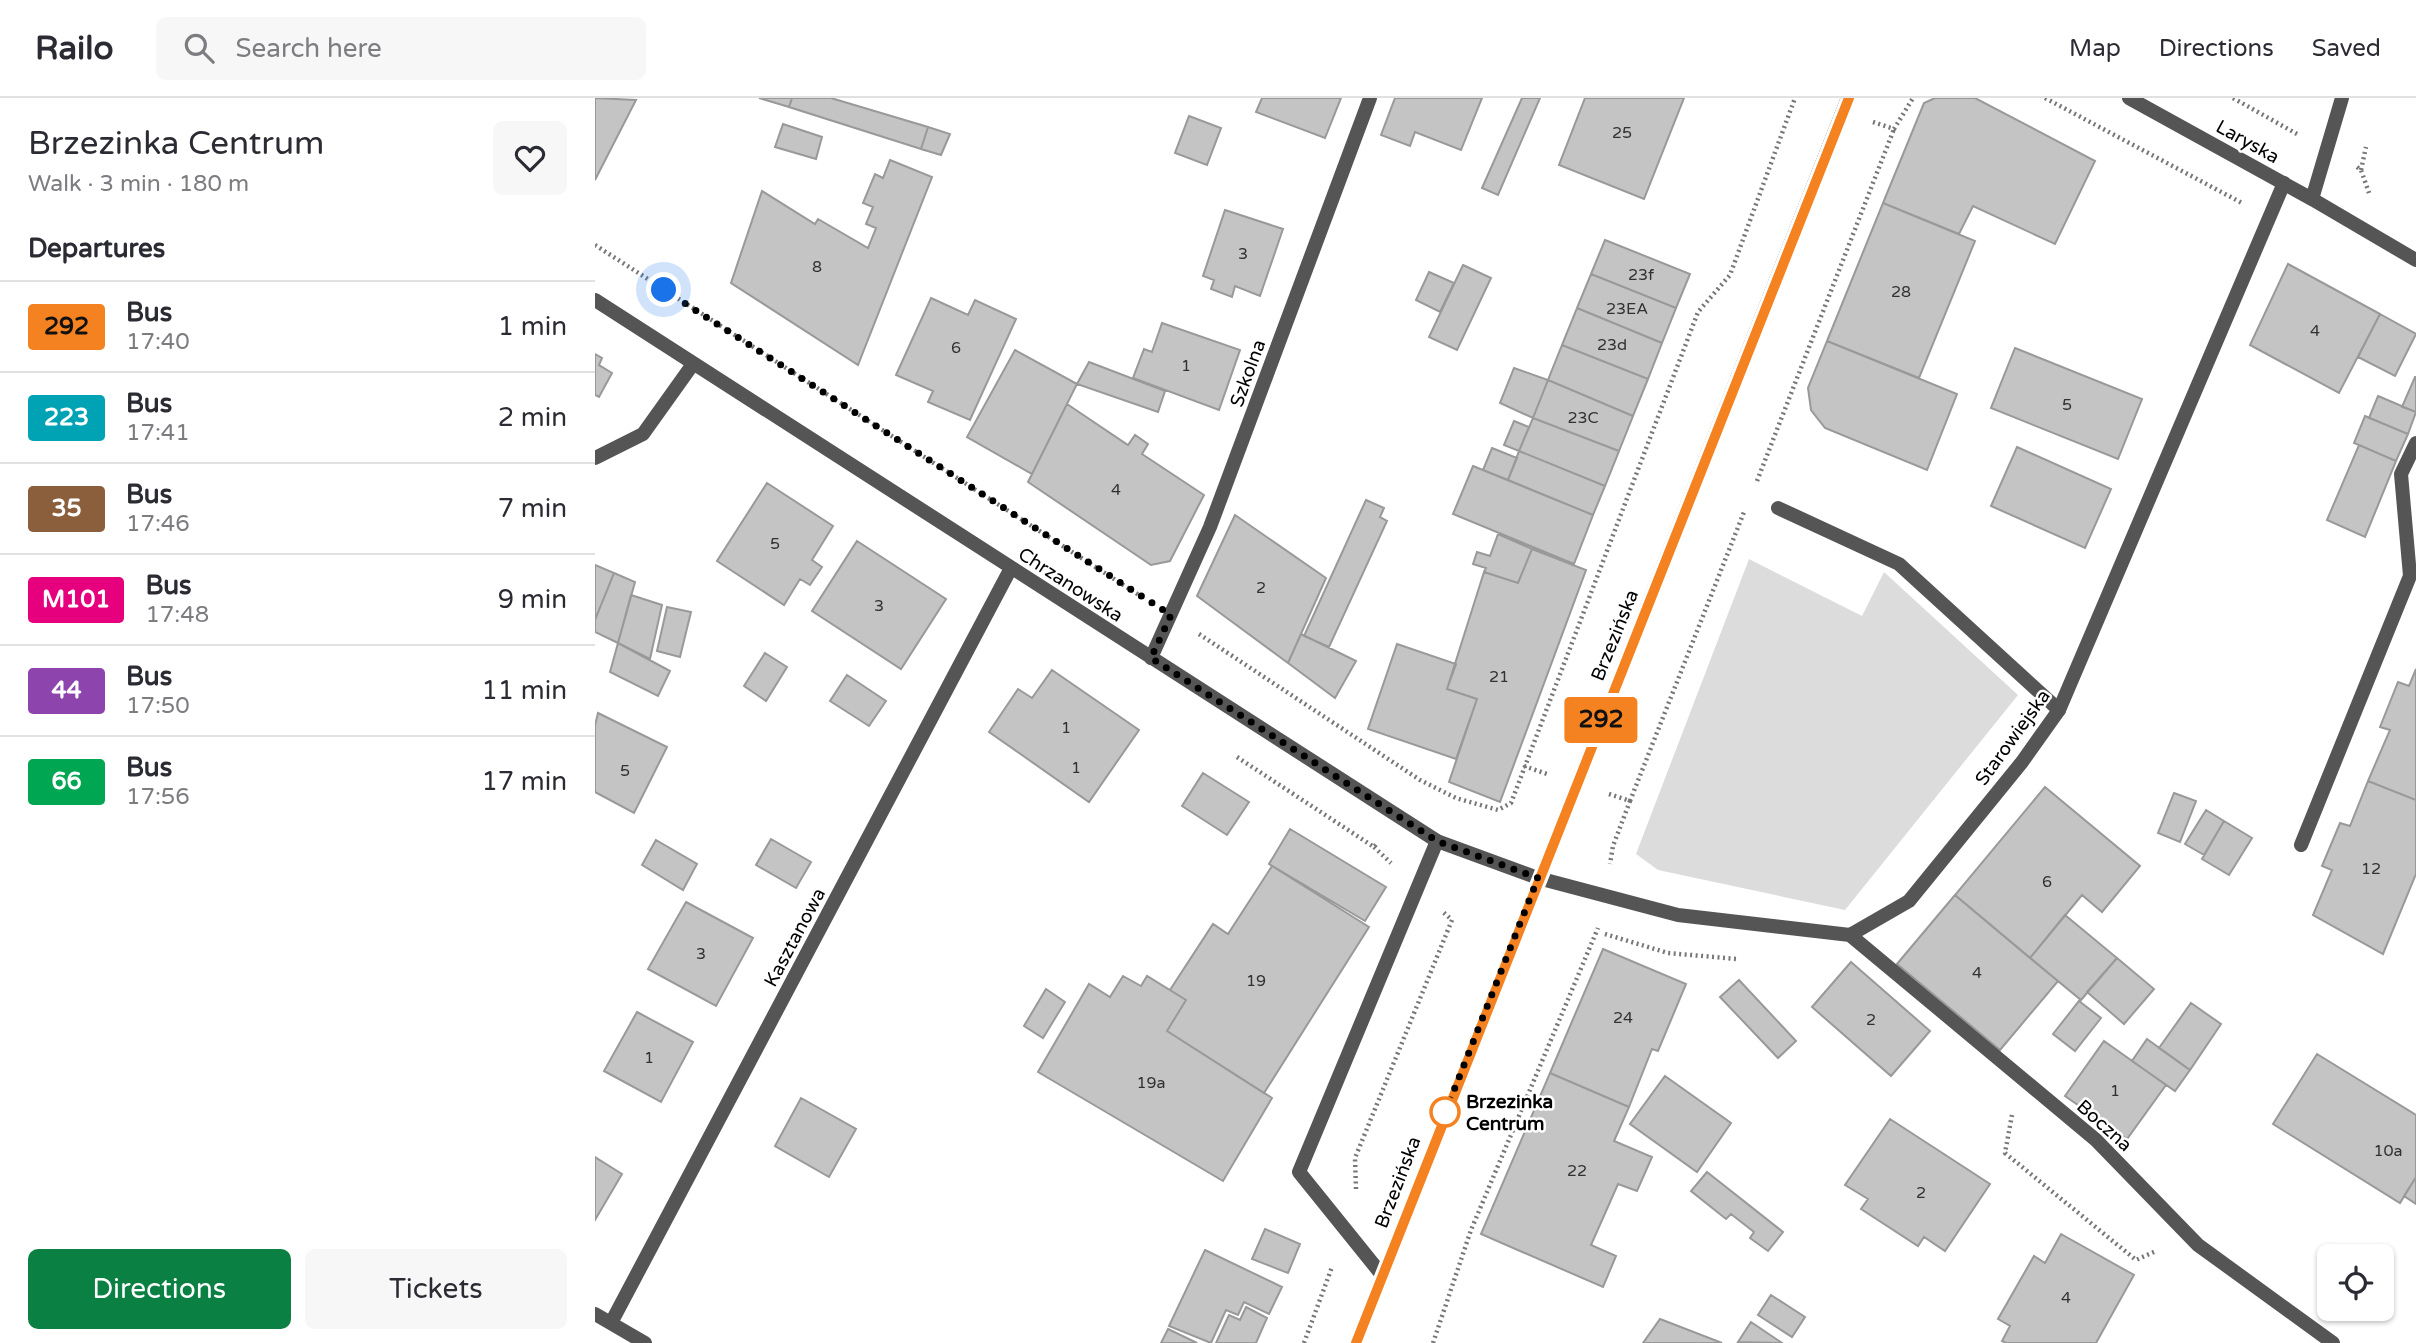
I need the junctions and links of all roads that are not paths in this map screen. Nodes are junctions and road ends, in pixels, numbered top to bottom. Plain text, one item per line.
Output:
1 (1370, 98) edge
2 (1849, 98) edge
3 (2129, 98) edge
4 (2342, 98) edge
5 (2284, 183) junction
6 (2312, 199) junction
7 (2416, 260) edge
8 (595, 300) edge
9 (693, 364) junction
10 (2416, 443) edge
11 (595, 458) edge
12 (1778, 508) dead end
13 (1011, 569) junction
14 (1151, 658) junction
15 (2059, 710) junction
16 (1437, 841) junction
17 (2301, 845) dead end
18 (1538, 878) junction
19 (1850, 935) junction
20 (1382, 1275) junction
21 (595, 1314) edge
22 (611, 1323) junction
23 (645, 1343) edge
24 (1356, 1343) edge
25 (2333, 1343) edge

1 - 14 street, Szkolna
2 - 18 main road, Brzezińska
3 - 5 street, Laryska
4 - 6 street
5 - 6 street, Laryska
5 - 15 street, Starowiejska
6 - 7 street, Laryska
8 - 9 street, Chrzanowska
9 - 11 street
9 - 13 street, Chrzanowska
10 - 17 street
12 - 15 street
13 - 14 street, Chrzanowska
13 - 22 street, Kasztanowa
14 - 16 street, Chrzanowska
15 - 19 street, Starowiejska
16 - 18 street, Chrzanowska
16 - 20 street
18 - 19 street
18 - 20 main road, Brzezińska
19 - 25 street, Boczna
20 - 24 main road, Brzezińska
21 - 22 street
22 - 23 street

